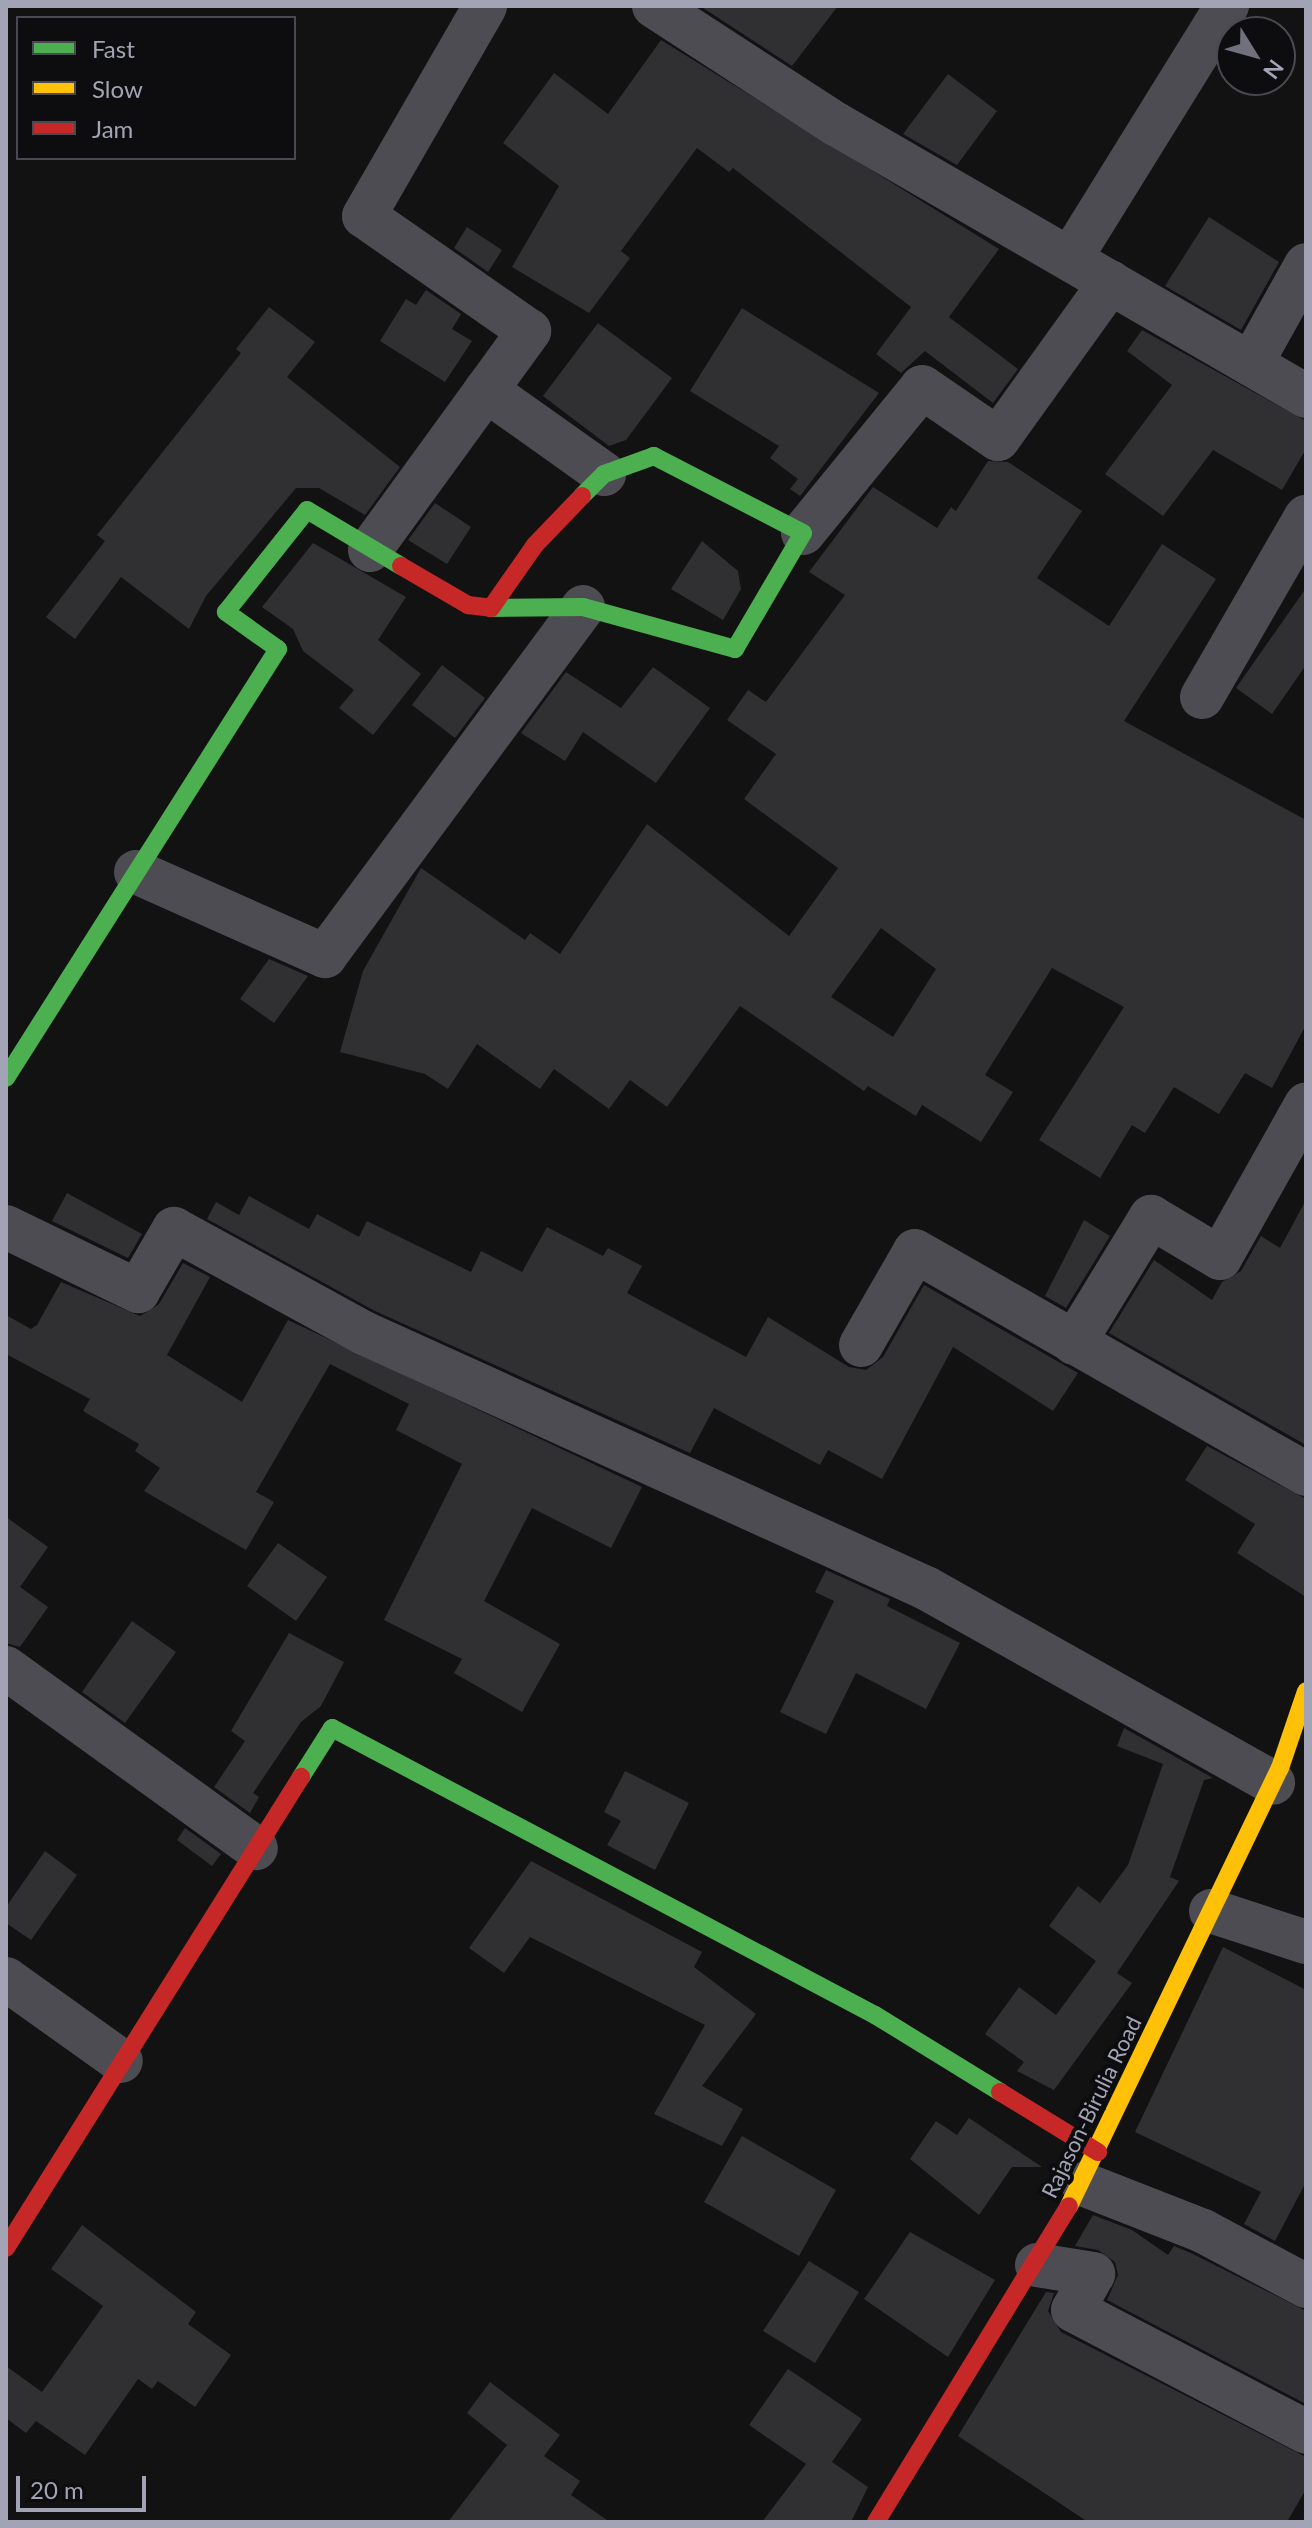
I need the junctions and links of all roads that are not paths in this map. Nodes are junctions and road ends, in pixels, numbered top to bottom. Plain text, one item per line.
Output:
1 (485, 6) edge
2 (654, 6) edge
3 (1227, 6) edge
4 (1070, 259) junction
5 (1306, 265) edge
6 (1111, 282) junction
7 (1251, 364) junction
8 (486, 390) junction
9 (1306, 396) edge
10 (604, 474) junction
11 (1306, 517) edge
12 (803, 533) junction
13 (370, 550) junction
14 (583, 607) junction
15 (491, 608) junction
16 (1202, 697) dead end
17 (136, 872) junction
18 (6, 1078) edge
19 (1306, 1105) edge
20 (6, 1227) edge
21 (1074, 1343) junction
22 (861, 1345) dead end
23 (1306, 1474) edge
24 (6, 1668) edge
25 (1306, 1691) edge
26 (1287, 1776) edge
27 (256, 1848) junction
28 (1211, 1911) junction
29 (1306, 1942) edge
30 (6, 1979) edge
31 (121, 2061) junction
32 (1090, 2168) junction
33 (6, 2248) edge
34 (1037, 2265) junction
35 (1306, 2286) edge
36 (1306, 2432) edge
37 (876, 2522) edge

1 - 8 street
2 - 4 street
3 - 4 street
4 - 6 street
5 - 7 street
6 - 7 street
6 - 12 street
7 - 9 street
8 - 10 street
8 - 13 street
10 - 12 street
10 - 15 street
11 - 16 street
12 - 14 street
13 - 15 street
13 - 17 street
14 - 15 street
14 - 17 street
17 - 18 street
19 - 21 street
20 - 26 street
21 - 22 street
21 - 23 street
24 - 27 street
25 - 26 street, Rajason-Birulia Road
26 - 28 street, Rajason-Birulia Road
27 - 31 street
27 - 32 street
28 - 29 street
28 - 32 street, Rajason-Birulia Road
30 - 31 street
31 - 33 street
32 - 34 street, Rajason-Birulia Road
32 - 35 street
34 - 36 street
34 - 37 street, Rajason-Birulia Road

